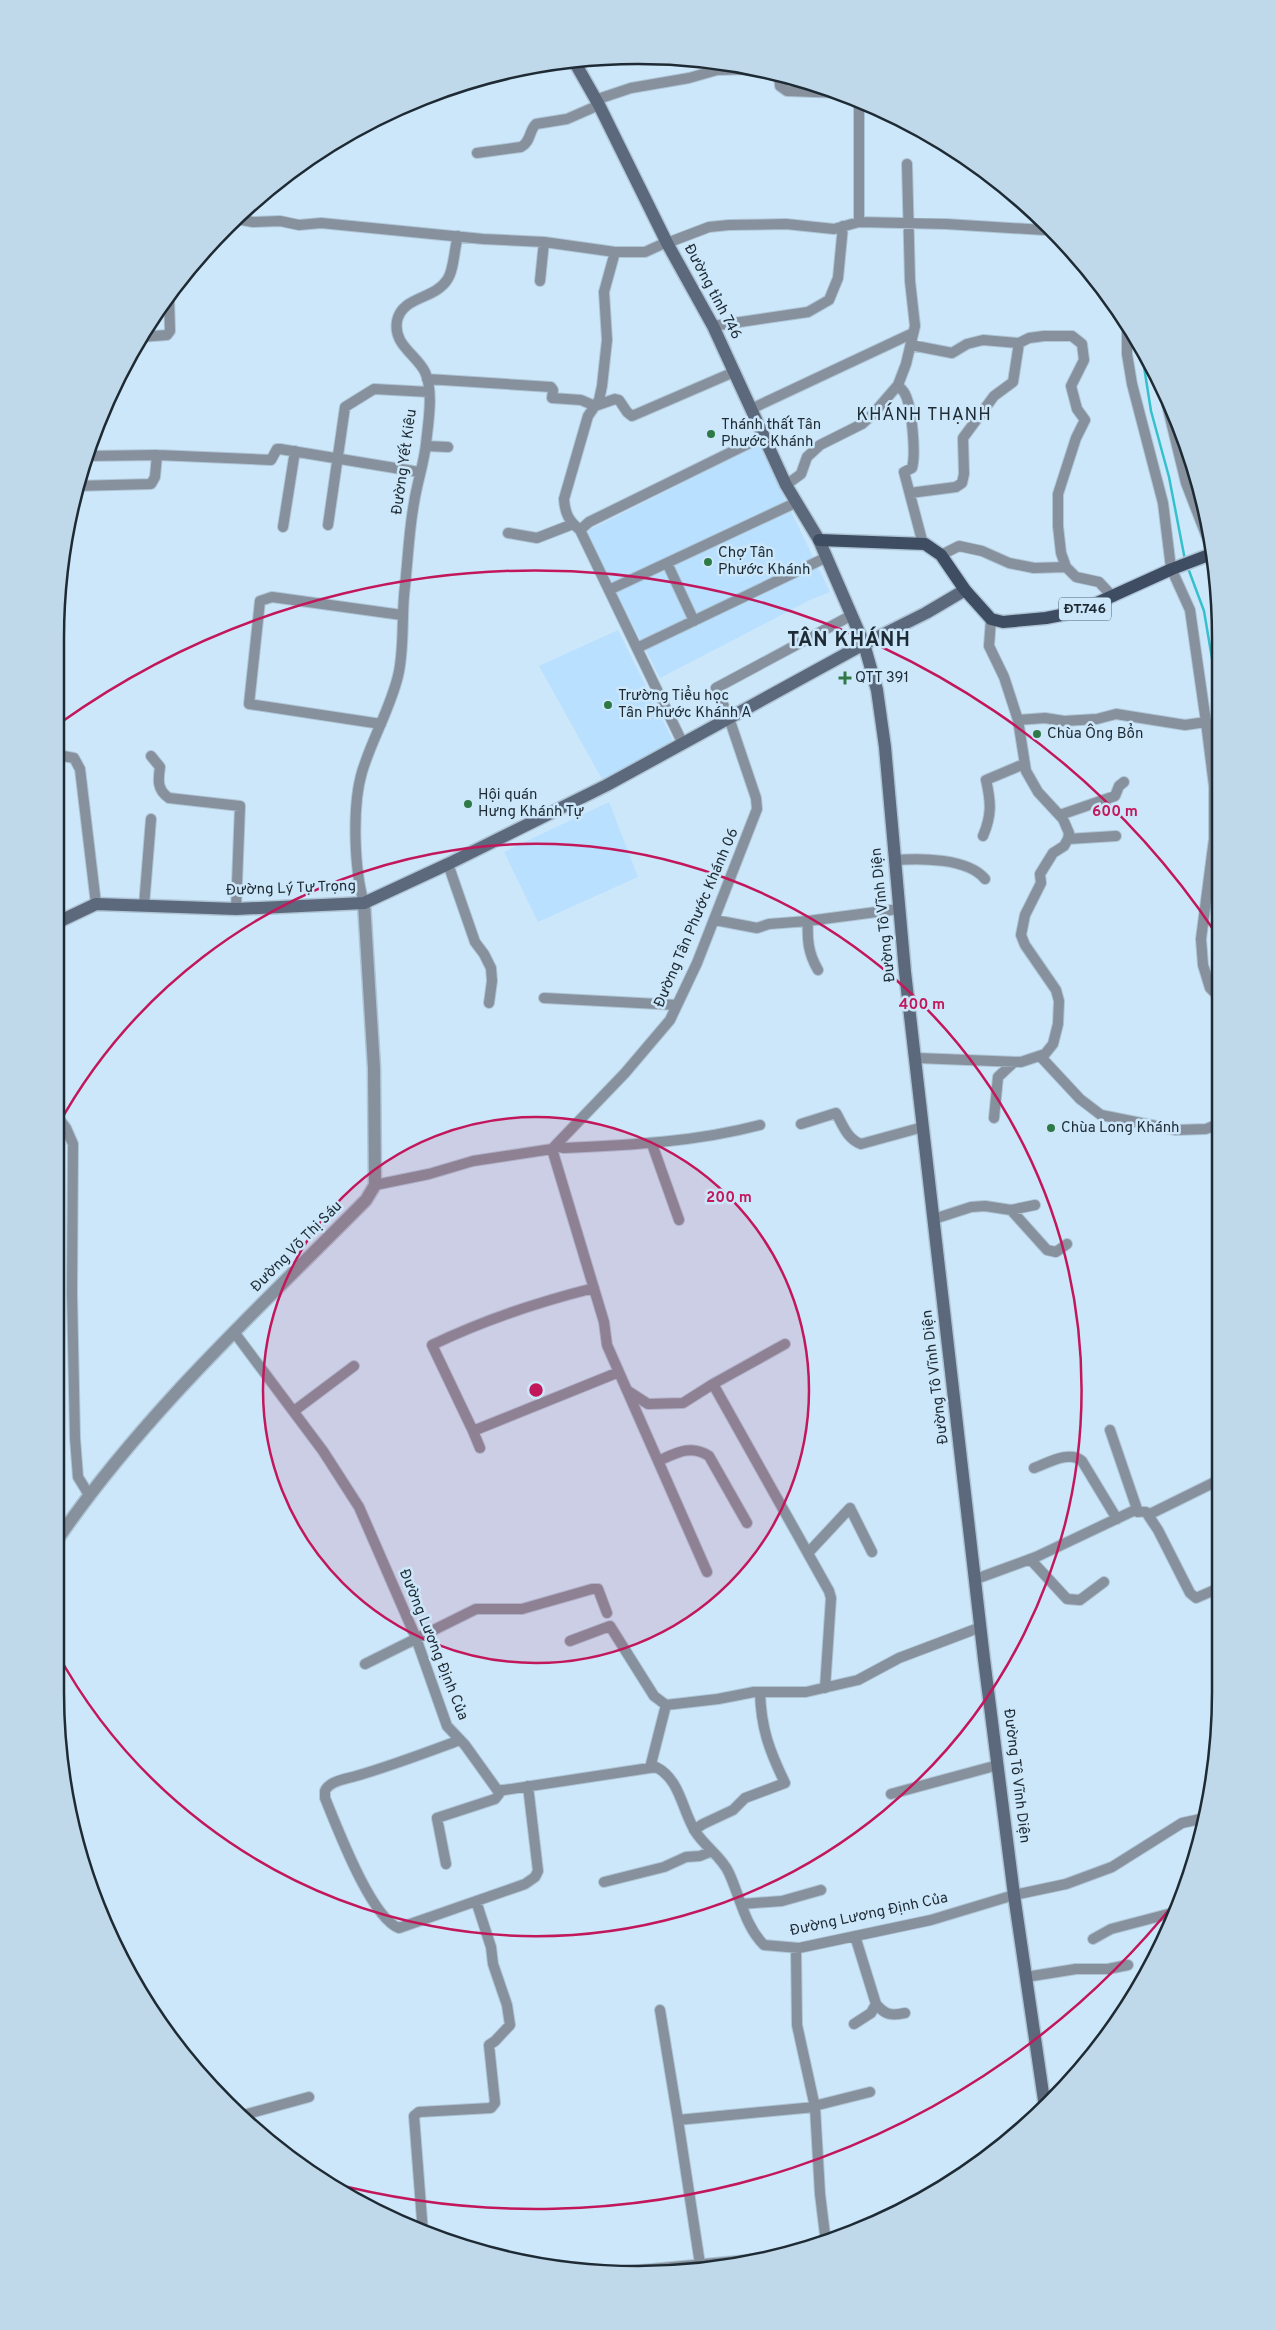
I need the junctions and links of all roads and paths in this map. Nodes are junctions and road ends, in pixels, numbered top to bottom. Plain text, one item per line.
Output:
1 (578, 67) edge
2 (719, 70) edge
3 (780, 81) edge
4 (817, 92) edge
5 (597, 103) junction
6 (859, 107) edge
7 (476, 153) dead end
8 (907, 164) dead end
9 (244, 220) edge
10 (860, 222) junction
11 (908, 224) junction
12 (842, 226) junction
13 (1042, 230) edge
14 (458, 236) junction
15 (544, 242) junction
16 (667, 242) junction
17 (615, 252) junction
18 (540, 282) dead end
19 (169, 307) edge
20 (713, 326) junction
21 (913, 334) junction
22 (150, 336) edge
23 (1127, 338) edge
24 (1019, 343) junction
25 (911, 345) junction
26 (734, 372) junction
27 (427, 380) junction
28 (898, 385) junction
29 (429, 392) junction
30 (595, 406) junction
31 (751, 410) junction
32 (1175, 433) edge
33 (764, 436) junction
34 (426, 446) junction
35 (448, 447) dead end
36 (295, 451) junction
37 (157, 455) junction
38 (93, 456) edge
39 (339, 457) junction
40 (419, 472) junction
41 (786, 485) junction
42 (84, 486) edge
43 (910, 493) junction
44 (795, 503) junction
45 (1199, 515) edge
46 (328, 525) dead end
47 (283, 527) dead end
48 (577, 527) junction
49 (508, 533) dead end
50 (819, 540) junction
51 (923, 544) junction
52 (941, 554) junction
53 (1206, 556) edge
54 (827, 558) junction
55 (667, 563) junction
56 (1066, 567) junction
57 (1172, 570) junction
58 (609, 590) junction
59 (966, 590) junction
60 (1112, 598) junction
61 (402, 616) junction
62 (852, 616) junction
63 (991, 619) junction
64 (694, 621) junction
65 (864, 644) junction
66 (637, 648) junction
67 (729, 718) junction
68 (1018, 720) junction
69 (1206, 722) junction
70 (381, 724) junction
71 (683, 744) junction
72 (64, 756) edge
73 (152, 756) dead end
74 (1024, 764) junction
75 (1212, 770) edge
76 (1124, 782) dead end
77 (1060, 815) junction
78 (151, 819) dead end
79 (983, 836) dead end
80 (1116, 836) dead end
81 (1068, 839) junction
82 (1212, 854) edge
83 (895, 860) junction
84 (448, 864) junction
85 (985, 879) dead end
86 (364, 903) junction
87 (96, 904) junction
88 (144, 906) junction
89 (236, 909) junction
90 (899, 909) junction
91 (64, 918) edge
92 (714, 920) junction
93 (808, 921) junction
94 (818, 970) dead end
95 (1212, 990) edge
96 (544, 998) dead end
97 (489, 1003) dead end
98 (677, 1005) junction
99 (1040, 1056) junction
100 (917, 1058) junction
101 (1014, 1062) junction
102 (994, 1118) dead end
103 (760, 1124) dead end
104 (801, 1124) dead end
105 (64, 1125) edge
106 (1212, 1126) edge
107 (923, 1127) junction
108 (652, 1144) junction
109 (554, 1147) junction
110 (375, 1185) junction
111 (1035, 1205) dead end
112 (1011, 1210) junction
113 (679, 1220) dead end
114 (934, 1220) junction
115 (1067, 1244) dead end
116 (594, 1288) junction
117 (234, 1332) junction
118 (785, 1344) dead end
119 (354, 1366) dead end
120 (619, 1372) junction
121 (713, 1384) junction
122 (628, 1391) junction
123 (294, 1411) junction
124 (1110, 1430) dead end
125 (473, 1431) junction
126 (480, 1448) dead end
127 (658, 1461) junction
128 (1034, 1468) dead end
129 (1212, 1483) edge
130 (89, 1496) junction
131 (1143, 1513) junction
132 (1116, 1519) junction
133 (747, 1523) dead end
134 (64, 1531) edge
135 (808, 1552) junction
136 (872, 1552) dead end
137 (1030, 1560) junction
138 (707, 1572) dead end
139 (976, 1579) junction
140 (1104, 1582) dead end
141 (1212, 1591) edge
142 (607, 1613) dead end
143 (981, 1627) junction
144 (416, 1638) junction
145 (570, 1642) dead end
146 (365, 1664) dead end
147 (825, 1688) junction
148 (760, 1692) junction
149 (666, 1706) junction
150 (460, 1740) junction
151 (998, 1765) junction
152 (650, 1768) junction
153 (528, 1786) junction
154 (502, 1790) junction
155 (891, 1794) dead end
156 (1198, 1820) edge
157 (694, 1830) junction
158 (712, 1851) junction
159 (446, 1864) dead end
160 (604, 1882) dead end
161 (821, 1890) dead end
162 (1014, 1895) junction
163 (476, 1901) junction
164 (742, 1904) junction
165 (1168, 1914) edge
166 (855, 1936) junction
167 (1093, 1939) dead end
168 (796, 1948) junction
169 (1128, 1965) dead end
170 (1026, 1977) junction
171 (876, 2004) junction
172 (660, 2010) dead end
173 (905, 2013) dead end
174 (854, 2024) dead end
175 (870, 2092) dead end
176 (309, 2097) dead end
177 (1044, 2098) edge
178 (815, 2107) junction
179 (248, 2114) edge
180 (678, 2120) junction
181 (422, 2225) edge
182 (825, 2235) edge
183 (700, 2262) edge

1 - 5 main road, Đường tỉnh 746
2 - 5 street
3 - 4 street
5 - 7 street
5 - 16 main road, Đường tỉnh 746
6 - 10 street
8 - 11 street
9 - 14 street
10 - 11 street
10 - 12 street
11 - 13 street
11 - 21 street
12 - 16 street
12 - 20 street
14 - 15 street
14 - 27 street, Đường Yết Kiêu
15 - 17 street
15 - 18 street
16 - 17 street
16 - 20 main road, Đường tỉnh 746
17 - 30 street
19 - 22 street
20 - 26 main road, Đường tỉnh 746
21 - 25 street
21 - 31 street
23 - 57 street
24 - 25 street
24 - 43 street
24 - 56 street
25 - 28 street
26 - 30 street
26 - 31 main road, Đường tỉnh 746
27 - 29 street, Đường Yết Kiêu
27 - 30 street
28 - 41 street
28 - 43 street
29 - 34 street, Đường Yết Kiêu
29 - 39 street
30 - 48 street
31 - 33 main road, Đường tỉnh 746
32 - 45 street
33 - 41 main road, Đường tỉnh 746
33 - 48 street
34 - 35 street
34 - 40 street, Đường Yết Kiêu
36 - 37 street
36 - 39 street
36 - 47 street
37 - 38 street
37 - 42 street
39 - 40 street
39 - 46 street
40 - 61 street, Đường Yết Kiêu
41 - 44 main road, Đường tỉnh 746
43 - 51 street
44 - 50 main road, Đường tỉnh 746
44 - 55 street
48 - 49 street
48 - 58 street
50 - 51 main road
50 - 54 main road, Đường tỉnh 746
51 - 52 main road
52 - 56 street
52 - 59 main road
53 - 57 main road, ĐT.746
54 - 62 main road, Đường tỉnh 746
54 - 64 street
55 - 58 street
55 - 64 street
56 - 60 street
57 - 60 main road, ĐT.746
57 - 69 street
58 - 66 street
59 - 63 main road
59 - 65 main road, Đường Lý Tự Trọng
60 - 63 main road, ĐT.746
61 - 70 street, Đường Yết Kiêu
61 - 70 street
62 - 65 main road, Đường tỉnh 746
62 - 67 street, Đường Tân Phước Khánh 06
63 - 68 street
64 - 66 street
65 - 67 main road, Đường Lý Tự Trọng
65 - 83 main road, Đường Tô Vĩnh Diện
66 - 71 street
67 - 71 main road, Đường Lý Tự Trọng
67 - 92 street, Đường Tân Phước Khánh 06
68 - 69 street
68 - 74 street
69 - 75 street
70 - 86 street, Đường Yết Kiêu
71 - 84 main road, Đường Lý Tự Trọng
72 - 87 street
73 - 89 street
74 - 77 street
74 - 79 street
76 - 77 street
77 - 81 street
78 - 88 street
80 - 81 street
81 - 99 street
82 - 95 street
83 - 85 street
83 - 90 main road, Đường Tô Vĩnh Diện
84 - 86 main road, Đường Lý Tự Trọng
84 - 97 street
86 - 89 main road, Đường Lý Tự Trọng
86 - 110 street
87 - 88 main road, Đường Lý Tự Trọng
87 - 91 main road, Đường Lý Tự Trọng
88 - 89 main road, Đường Lý Tự Trọng
90 - 93 street
90 - 100 main road, Đường Tô Vĩnh Diện
92 - 93 street
92 - 98 street, Đường Tân Phước Khánh 06
93 - 94 street
96 - 98 street
98 - 109 street, Đường Tân Phước Khánh 06
99 - 101 street
99 - 106 street
100 - 101 street
100 - 107 main road, Đường Tô Vĩnh Diện
101 - 102 street
103 - 108 street
104 - 107 street
105 - 130 street
107 - 114 main road, Đường Tô Vĩnh Diện
108 - 109 street
108 - 113 street
109 - 110 street
109 - 116 street
110 - 117 street, Đường Võ Thị Sáu
111 - 112 street
112 - 114 street
112 - 115 street
114 - 139 main road, Đường Tô Vĩnh Diện
116 - 120 street
116 - 125 street
117 - 123 street, Đường Lương Định Của
117 - 130 street, Đường Võ Thị Sáu
118 - 121 street
119 - 123 street
120 - 122 street
120 - 125 street
121 - 122 street
121 - 135 street
122 - 127 street
123 - 144 street, Đường Lương Định Của
124 - 131 street
125 - 126 street
127 - 133 street
127 - 138 street
128 - 132 street
129 - 131 street
130 - 134 street, Đường Võ Thị Sáu
131 - 132 street
131 - 141 street
132 - 137 street
135 - 136 street
135 - 147 street
137 - 139 street
137 - 140 street
139 - 143 main road, Đường Tô Vĩnh Diện
142 - 144 street
143 - 147 street
143 - 151 main road, Đường Tô Vĩnh Diện
144 - 146 street
144 - 150 street, Đường Lương Định Của
145 - 149 street
147 - 148 street
148 - 149 street
148 - 157 street
149 - 152 street
150 - 154 street, Đường Lương Định Của
150 - 163 street
151 - 155 street
151 - 162 main road, Đường Tô Vĩnh Diện
152 - 153 street
152 - 157 street, Đường Lương Định Của
153 - 154 street
153 - 163 street
154 - 159 street
156 - 162 street, Đường Lương Định Của
157 - 158 street, Đường Lương Định Của
158 - 160 street
158 - 164 street, Đường Lương Định Của
161 - 164 street
162 - 166 street, Đường Lương Định Của
162 - 170 main road, Đường Tô Vĩnh Diện
163 - 181 street
164 - 168 street, Đường Lương Định Của
165 - 167 street
166 - 168 street, Đường Lương Định Của
166 - 171 street
168 - 178 street
169 - 170 street
170 - 177 main road, Đường Tô Vĩnh Diện
171 - 173 street
171 - 174 street
172 - 180 street
175 - 178 street
176 - 179 street
178 - 180 street
178 - 182 street
180 - 183 street

